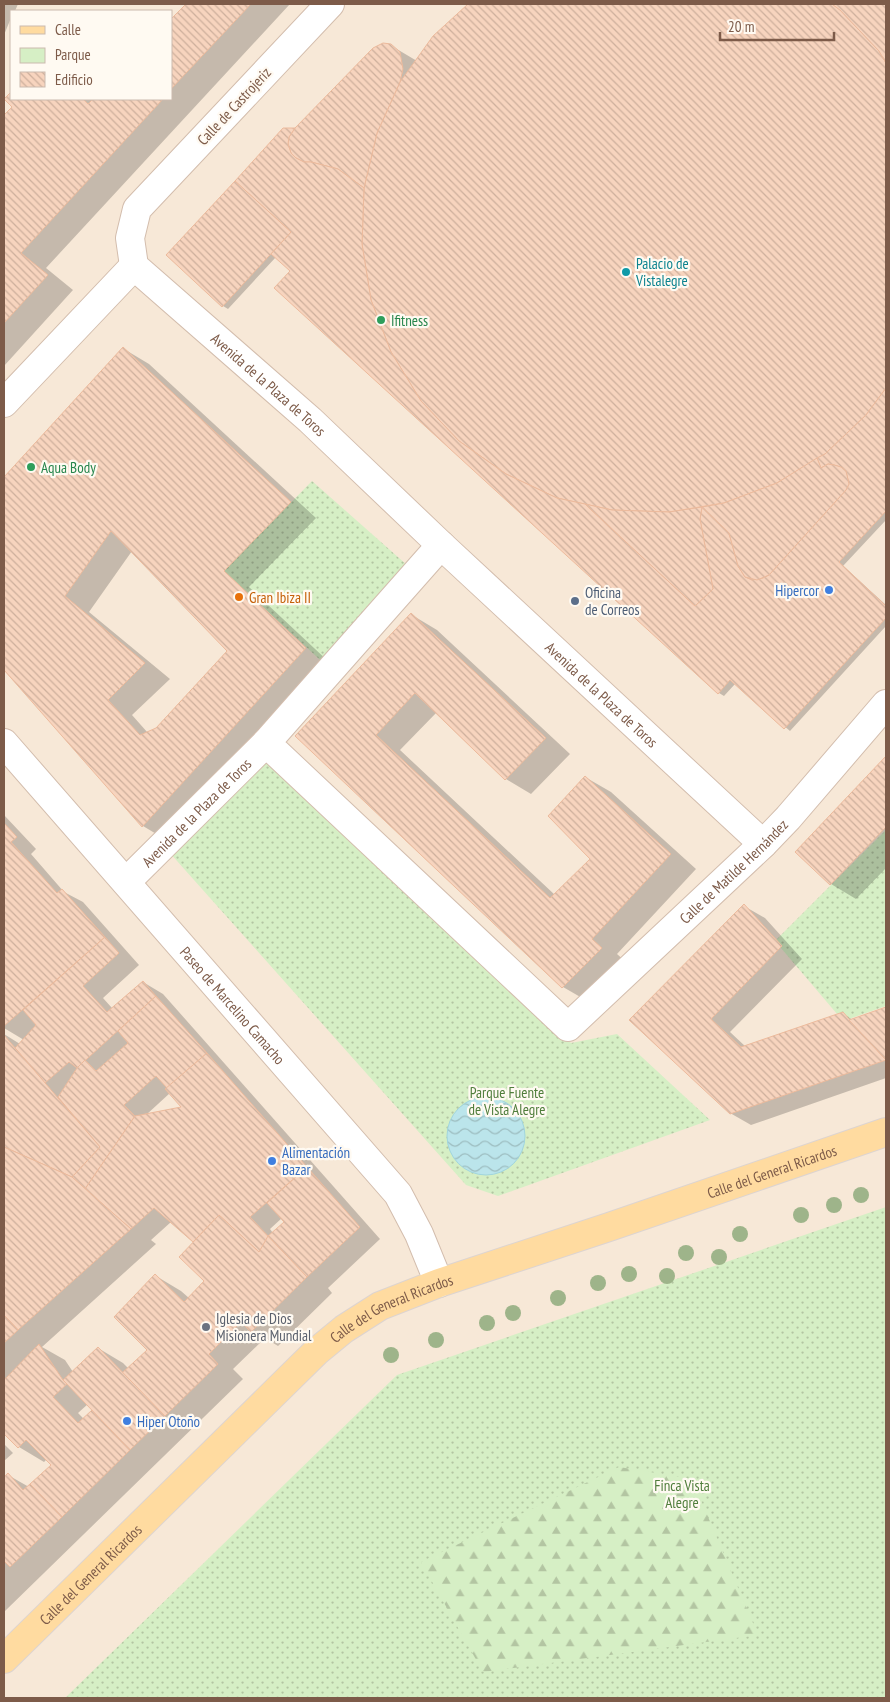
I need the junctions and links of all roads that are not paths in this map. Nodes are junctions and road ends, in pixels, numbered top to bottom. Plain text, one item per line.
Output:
1 (330, 4) edge
2 (134, 266) junction
3 (4, 403) edge
4 (440, 545) junction
5 (886, 704) edge
6 (266, 743) junction
7 (7, 753) edge
8 (763, 844) junction
9 (126, 882) junction
10 (886, 1132) edge
11 (439, 1282) junction
12 (4, 1659) edge

1 - 2 street, Calle de Castrojeriz
2 - 3 street
2 - 4 street, Avenida de la Plaza de Toros
4 - 6 street, Avenida de la Plaza de Toros
4 - 8 street, Avenida de la Plaza de Toros
5 - 8 street, Calle de Matilde Hernández
6 - 8 street, Calle de Matilde Hernández
6 - 9 street, Avenida de la Plaza de Toros
7 - 9 street, Paseo de Marcelino Camacho
9 - 11 street, Paseo de Marcelino Camacho
10 - 11 main road, Calle del General Ricardos
11 - 12 main road, Calle del General Ricardos

